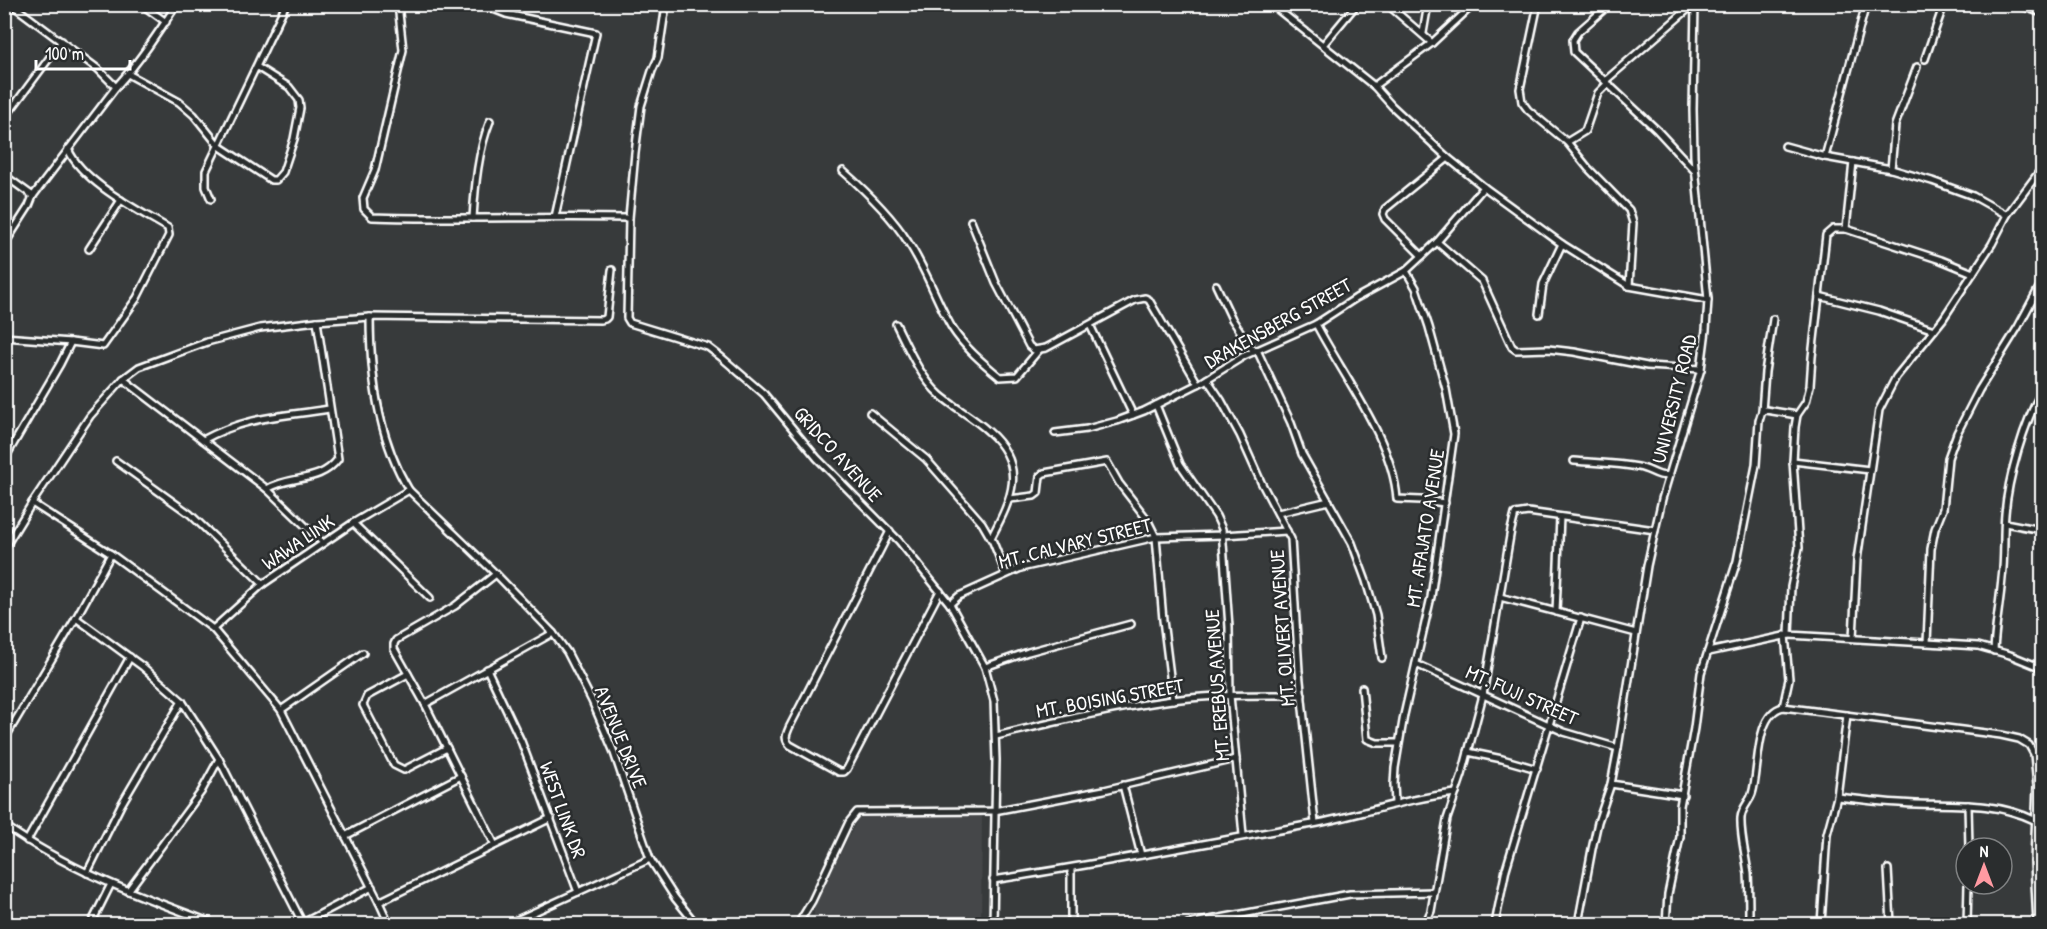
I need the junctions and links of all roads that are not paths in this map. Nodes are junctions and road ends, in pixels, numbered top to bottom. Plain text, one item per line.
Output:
1 (10, 4) edge
2 (141, 4) edge
3 (177, 4) edge
4 (286, 4) edge
5 (398, 4) edge
6 (481, 4) edge
7 (633, 4) edge
8 (1271, 4) edge
9 (1357, 4) edge
10 (1387, 4) edge
11 (1428, 4) edge
12 (1474, 4) edge
13 (1538, 4) edge
14 (1610, 4) edge
15 (1695, 4) edge
16 (1866, 4) edge
17 (1944, 4) edge
18 (2016, 4) edge
19 (667, 5) edge
20 (2043, 13) edge
21 (166, 22) junction
22 (1423, 33) junction
23 (62, 41) junction
24 (1432, 43) junction
25 (1323, 45) junction
26 (1925, 59) dead end
27 (257, 67) junction
28 (1917, 68) dead end
29 (128, 74) junction
30 (1607, 83) junction
31 (1374, 86) junction
32 (116, 87) junction
33 (4, 119) edge
34 (490, 121) dead end
35 (1567, 142) junction
36 (219, 146) junction
37 (1785, 146) dead end
38 (68, 149) junction
39 (1825, 157) junction
40 (1448, 158) junction
41 (1852, 162) junction
42 (2043, 168) edge
43 (1891, 169) junction
44 (843, 171) dead end
45 (1696, 172) junction
46 (4, 175) edge
47 (1484, 187) junction
48 (33, 196) junction
49 (211, 199) dead end
50 (121, 200) junction
51 (2007, 215) junction
52 (555, 216) junction
53 (473, 218) junction
54 (629, 218) junction
55 (971, 221) dead end
56 (1846, 229) junction
57 (1437, 242) junction
58 (1562, 244) junction
59 (4, 245) edge
60 (89, 249) dead end
61 (1422, 256) junction
62 (612, 270) dead end
63 (1407, 271) junction
64 (1973, 273) junction
65 (2043, 282) edge
66 (1216, 285) dead end
67 (1629, 286) junction
68 (1818, 296) junction
69 (1707, 300) junction
70 (1539, 314) dead end
71 (370, 317) junction
72 (1773, 319) dead end
73 (317, 321) junction
74 (896, 324) dead end
75 (1316, 324) junction
76 (1090, 325) junction
77 (1934, 330) junction
78 (4, 337) edge
79 (71, 342) junction
80 (1039, 350) junction
81 (1256, 351) junction
82 (1701, 369) junction
83 (123, 379) junction
84 (1207, 379) junction
85 (1198, 384) junction
86 (2042, 393) edge
87 (1156, 405) junction
88 (329, 409) junction
89 (1762, 411) junction
90 (870, 413) dead end
91 (1133, 415) junction
92 (1797, 415) junction
93 (1055, 433) dead end
94 (203, 440) junction
95 (4, 460) edge
96 (116, 461) dead end
97 (1574, 461) dead end
98 (1793, 462) junction
99 (1870, 470) junction
100 (1670, 475) junction
101 (267, 489) junction
102 (409, 490) junction
103 (1010, 499) junction
104 (1329, 501) junction
105 (32, 503) junction
106 (1445, 503) junction
107 (1278, 513) junction
108 (1560, 517) junction
109 (353, 523) junction
110 (2005, 523) junction
111 (1655, 530) junction
112 (2043, 530) edge
113 (890, 531) junction
114 (1287, 531) junction
115 (1223, 534) junction
116 (1156, 537) junction
117 (991, 538) junction
118 (323, 543) junction
119 (4, 549) edge
120 (111, 554) junction
121 (496, 574) junction
122 (1006, 574) junction
123 (263, 584) junction
124 (940, 591) junction
125 (1500, 597) junction
126 (430, 598) dead end
127 (950, 603) junction
128 (1556, 612) junction
129 (76, 618) junction
130 (1581, 618) junction
131 (1131, 624) dead end
132 (213, 629) junction
133 (552, 633) junction
134 (1636, 633) junction
135 (1787, 635) junction
136 (1853, 638) junction
137 (1927, 643) junction
138 (1994, 651) junction
139 (1708, 652) junction
140 (363, 653) dead end
141 (130, 657) junction
142 (1382, 657) dead end
143 (1416, 664) junction
144 (985, 667) junction
145 (2043, 668) edge
146 (487, 669) junction
147 (408, 674) junction
148 (1362, 688) dead end
149 (1230, 695) junction
150 (1302, 695) junction
151 (1483, 695) junction
152 (1173, 700) junction
153 (182, 701) junction
154 (425, 704) junction
155 (1783, 707) junction
156 (281, 710) junction
157 (1847, 715) junction
158 (1548, 725) junction
159 (996, 736) junction
160 (4, 740) edge
161 (1399, 743) junction
162 (447, 748) junction
163 (1618, 748) junction
164 (1468, 752) junction
165 (219, 759) junction
166 (1236, 759) junction
167 (1537, 768) junction
168 (461, 776) junction
169 (1611, 784) junction
170 (1123, 786) junction
171 (1456, 793) junction
172 (1683, 795) junction
173 (1837, 797) junction
174 (1395, 803) junction
175 (1968, 805) junction
176 (994, 811) junction
177 (551, 818) junction
178 (2034, 820) junction
179 (1315, 823) junction
180 (4, 825) edge
181 (1243, 835) junction
182 (345, 836) junction
183 (1969, 836) edge
184 (27, 841) junction
185 (495, 845) junction
186 (1141, 855) junction
187 (650, 859) junction
188 (1071, 868) junction
189 (1888, 869) dead end
190 (87, 873) junction
191 (993, 880) junction
192 (111, 884) junction
193 (372, 888) junction
194 (128, 891) junction
195 (578, 892) junction
196 (1434, 892) junction
197 (1968, 896) edge
198 (379, 902) junction
199 (2039, 910) edge
200 (91, 924) edge
201 (216, 924) edge
202 (302, 924) edge
203 (389, 924) edge
204 (508, 924) edge
205 (696, 924) edge
206 (798, 924) edge
207 (993, 924) edge
208 (1071, 924) edge
209 (1188, 924) edge
210 (1425, 924) edge
211 (1495, 924) edge
212 (1578, 924) edge
213 (1666, 924) edge
214 (1749, 924) edge
215 (1821, 924) edge
216 (1891, 924) edge
217 (1967, 924) edge
218 (2037, 924) edge

1 - 23 street
2 - 21 street
3 - 21 street
4 - 27 street
5 - 53 street
6 - 52 street
7 - 19 street
8 - 25 street
9 - 25 street
10 - 22 street
11 - 22 street
12 - 24 street
13 - 35 street
14 - 30 street
15 - 30 street
15 - 45 street, UNIVERSITY ROAD
16 - 39 street
17 - 26 street
18 - 20 street
19 - 54 street, GRIDCO AVENUE
21 - 29 street
22 - 24 street
23 - 32 street
23 - 33 street
24 - 31 street
25 - 31 street
27 - 36 street
27 - 36 street
28 - 43 street
29 - 32 street
29 - 36 street
30 - 35 street
30 - 45 street
31 - 40 street
32 - 38 street
34 - 53 street
35 - 67 street
36 - 49 street
37 - 39 street
38 - 48 street
38 - 50 street
39 - 41 street
40 - 47 street
40 - 61 street
41 - 43 street
41 - 56 street
42 - 51 street
43 - 51 street
44 - 80 street
45 - 69 street, UNIVERSITY ROAD
46 - 48 street
47 - 57 street, DRAKENSBERG STREET
47 - 58 street
48 - 59 street
50 - 60 street
50 - 79 street
51 - 64 street
52 - 53 street
52 - 54 street
54 - 113 street, GRIDCO AVENUE
55 - 80 street
56 - 64 street
56 - 68 street
57 - 61 street, DRAKENSBERG STREET
57 - 82 street
58 - 67 street
58 - 70 street
61 - 63 street, DRAKENSBERG STREET
62 - 71 street
63 - 75 street, DRAKENSBERG STREET
63 - 106 street, MT. AFAJATO AVENUE
64 - 77 street
65 - 137 street
66 - 81 street
67 - 69 street
68 - 77 street
68 - 92 street
69 - 82 street, UNIVERSITY ROAD
71 - 73 street
71 - 102 street, AVENUE DRIVE
72 - 89 street
73 - 83 street
73 - 88 street
74 - 103 street
75 - 81 street, DRAKENSBERG STREET
75 - 106 street
76 - 80 street
76 - 85 street
76 - 91 street
77 - 99 street
78 - 79 street
79 - 95 street
81 - 84 street, DRAKENSBERG STREET
81 - 104 street
82 - 100 street, UNIVERSITY ROAD
83 - 94 street
83 - 105 street
84 - 85 street, DRAKENSBERG STREET
84 - 107 street, MT. OLIVERT AVENUE
85 - 87 street, DRAKENSBERG STREET
86 - 110 street
87 - 91 street, DRAKENSBERG STREET
87 - 115 street
88 - 94 street
88 - 101 street
89 - 92 street
89 - 139 street
90 - 117 street
91 - 93 street, DRAKENSBERG STREET
92 - 98 street
94 - 101 street
96 - 123 street
97 - 100 street
98 - 99 street
98 - 135 street
99 - 136 street
100 - 111 street, UNIVERSITY ROAD
101 - 118 street
102 - 109 street, WAWA LINK
102 - 121 street, AVENUE DRIVE
103 - 116 street
103 - 117 street
104 - 107 street
104 - 142 street
105 - 119 street
105 - 120 street
106 - 143 street, MT. AFAJATO AVENUE
107 - 114 street, MT. OLIVERT AVENUE
108 - 111 street
108 - 125 street
108 - 128 street
109 - 118 street, WAWA LINK
109 - 126 street
110 - 112 street
110 - 138 street
111 - 134 street, UNIVERSITY ROAD
113 - 124 street, GRIDCO AVENUE
113 - 124 street
114 - 115 street, MT. CALVARY STREET
114 - 150 street, MT. OLIVERT AVENUE
115 - 116 street, MT. CALVARY STREET
115 - 149 street, MT. EREBUS AVENUE
116 - 122 street, MT. CALVARY STREET
116 - 152 street
117 - 122 street
118 - 123 street, WAWA LINK
120 - 129 street
120 - 132 street
121 - 133 street, AVENUE DRIVE
121 - 147 street
122 - 127 street, MT. CALVARY STREET
123 - 132 street, WAWA LINK
124 - 127 street, GRIDCO AVENUE
125 - 128 street
125 - 151 street
127 - 144 street, GRIDCO AVENUE
128 - 130 street
129 - 141 street
129 - 160 street
130 - 134 street
130 - 158 street
131 - 144 street
132 - 156 street
133 - 146 street
133 - 187 street, AVENUE DRIVE
134 - 163 street, UNIVERSITY ROAD
135 - 136 street
135 - 139 street
135 - 155 street
136 - 137 street
137 - 138 street
138 - 145 street
139 - 172 street
140 - 156 street
141 - 153 street
141 - 184 street
143 - 151 street, MT. FUJI STREET
143 - 161 street, MT. AFAJATO AVENUE
144 - 159 street, GRIDCO AVENUE
146 - 154 street
146 - 177 street, WEST LINK DR
147 - 154 street
147 - 162 street
148 - 161 street
149 - 150 street, MT. BOISING STREET
149 - 152 street, MT. BOISING STREET
149 - 166 street, MT. EREBUS AVENUE
150 - 179 street, MT. OLIVERT AVENUE
151 - 158 street, MT. FUJI STREET
151 - 164 street
152 - 159 street, MT. BOISING STREET
153 - 165 street
153 - 190 street
154 - 162 street
155 - 157 street
155 - 214 street
156 - 182 street
157 - 173 street
157 - 178 street
158 - 163 street, MT. FUJI STREET
158 - 167 street
159 - 176 street, GRIDCO AVENUE
161 - 174 street, MT. AFAJATO AVENUE
162 - 168 street
163 - 169 street, UNIVERSITY ROAD
164 - 167 street
164 - 171 street
165 - 194 street
165 - 202 street
166 - 170 street
166 - 181 street, MT. EREBUS AVENUE
167 - 211 street
168 - 182 street
168 - 185 street
169 - 172 street
169 - 212 street, UNIVERSITY ROAD
170 - 176 street
170 - 186 street
171 - 174 street
171 - 196 street
172 - 213 street
173 - 175 street
173 - 215 street
174 - 179 street
175 - 178 street
175 - 183 street
176 - 191 street, GRIDCO AVENUE
176 - 206 street
177 - 185 street
177 - 195 street, WEST LINK DR
178 - 199 street
179 - 181 street
180 - 184 street
181 - 186 street
182 - 193 street
184 - 190 street
185 - 198 street
186 - 188 street
187 - 195 street
187 - 205 street, AVENUE DRIVE
188 - 191 street
188 - 208 street
189 - 216 street
190 - 192 street
191 - 207 street, GRIDCO AVENUE
192 - 194 street
192 - 200 street
193 - 198 street
193 - 202 street
194 - 201 street
195 - 204 street
196 - 209 street
196 - 210 street
197 - 217 street
198 - 203 street
199 - 218 street

